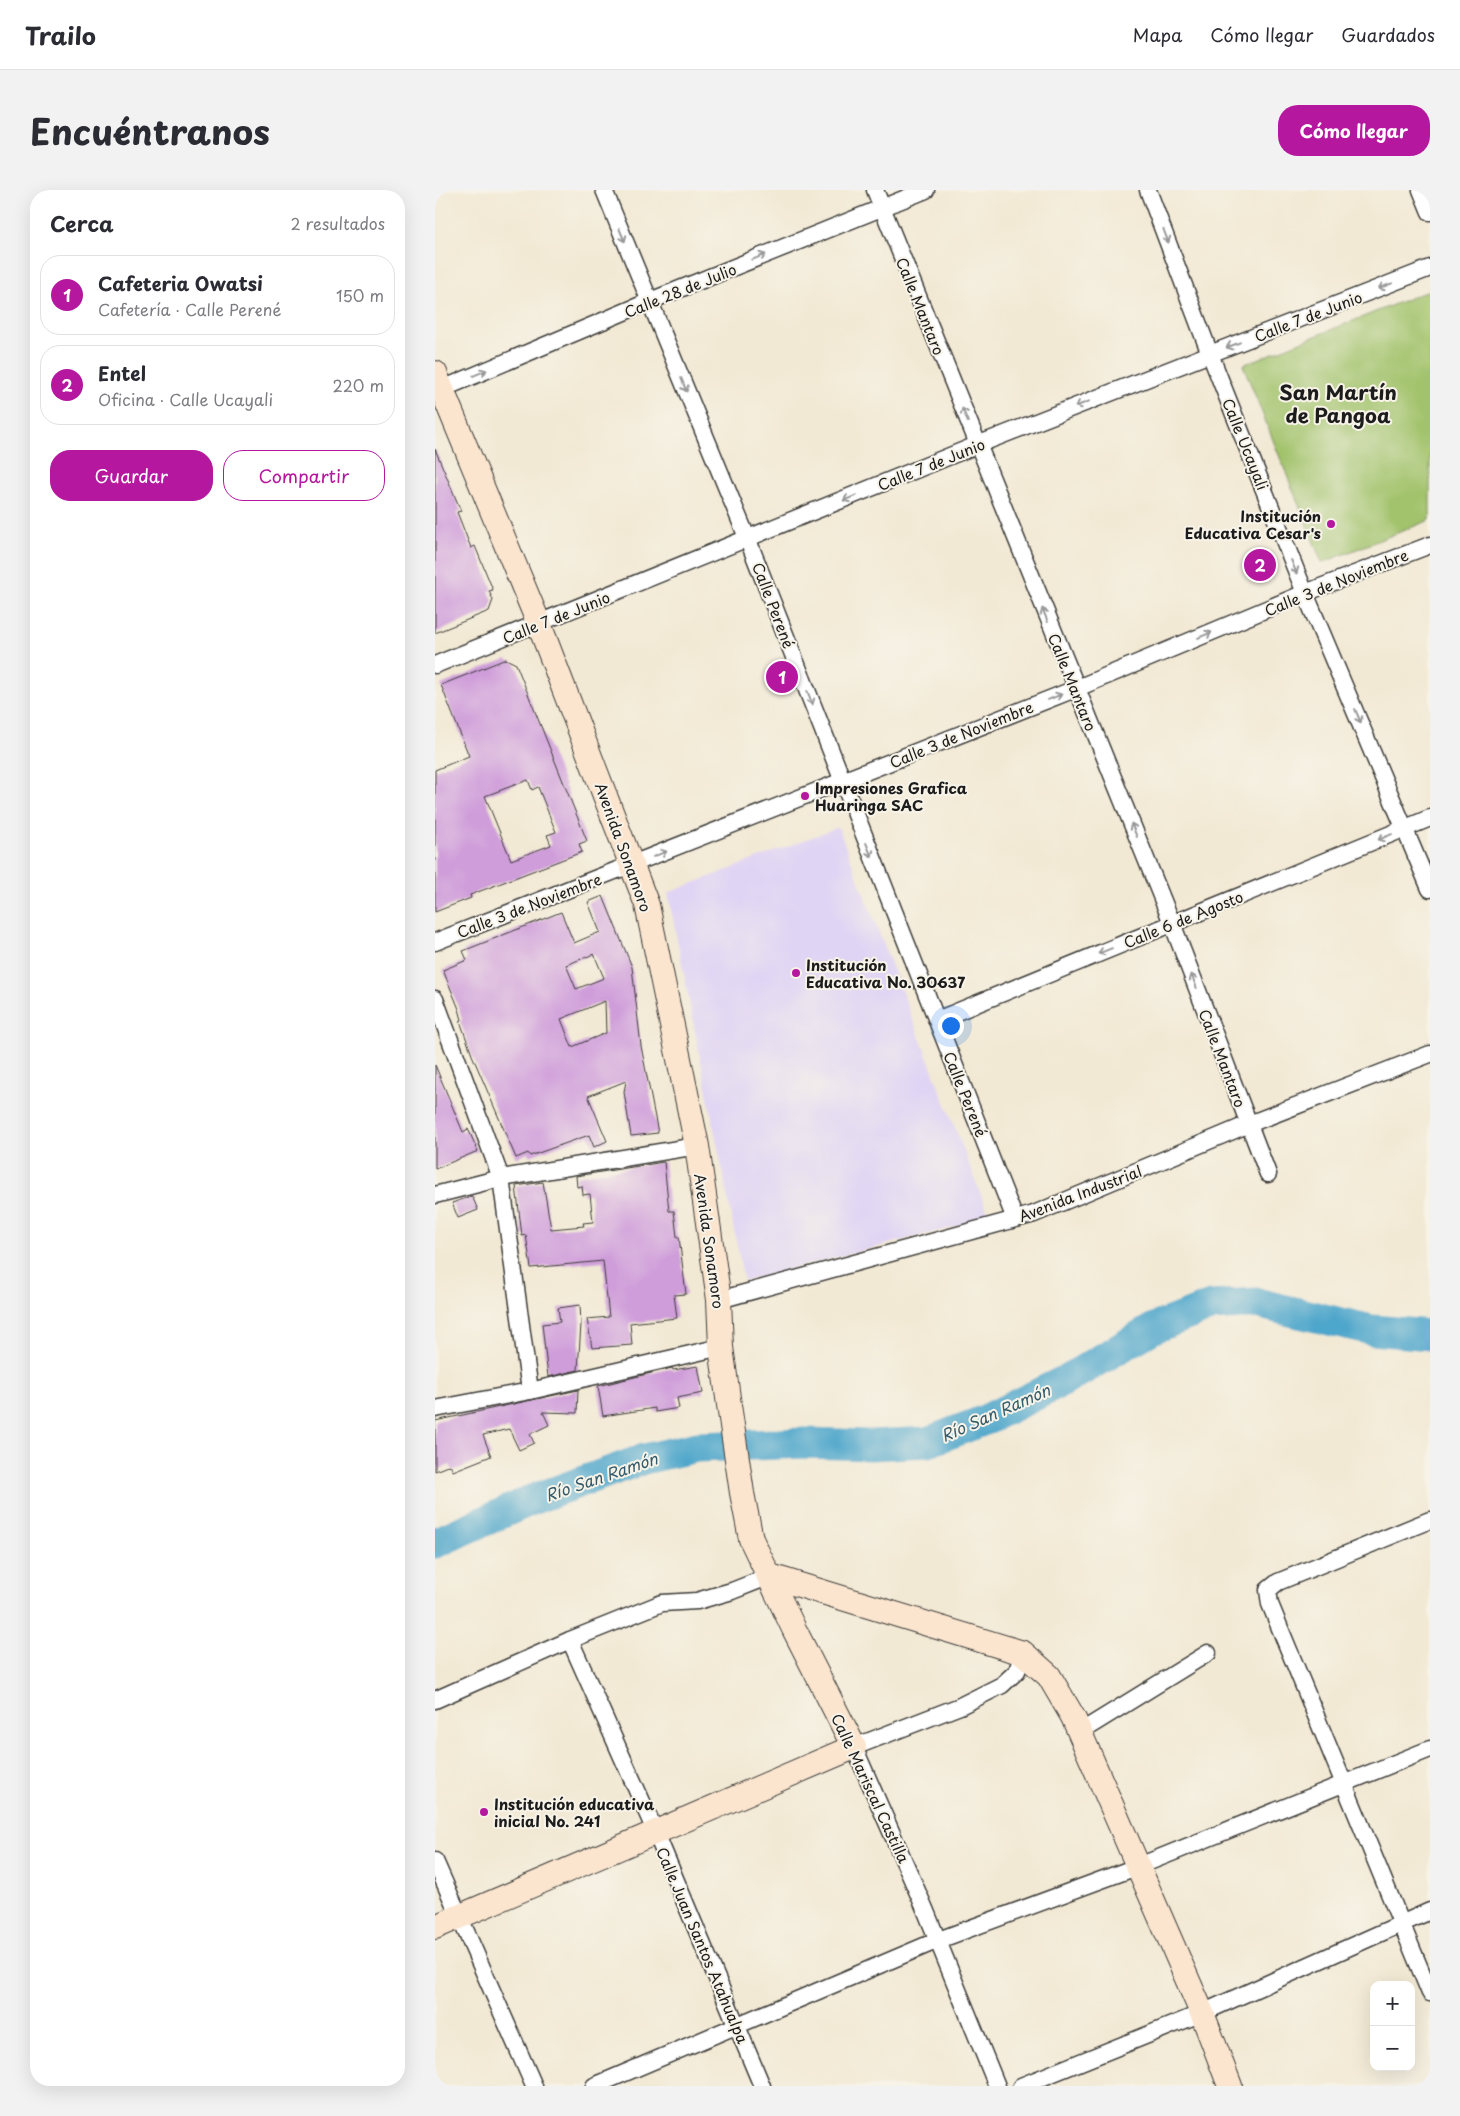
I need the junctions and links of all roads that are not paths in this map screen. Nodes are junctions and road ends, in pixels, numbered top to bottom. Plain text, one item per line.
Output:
1 (604, 190) edge
2 (875, 190) edge
3 (926, 190) edge
4 (1149, 190) edge
5 (1421, 190) edge
6 (883, 209) junction
7 (1430, 212) edge
8 (1430, 268) edge
9 (650, 301) junction
10 (1210, 354) junction
11 (437, 385) edge
12 (977, 445) junction
13 (748, 540) junction
14 (1430, 545) edge
15 (1305, 593) junction
16 (539, 624) junction
17 (435, 665) edge
18 (1075, 689) junction
19 (842, 782) junction
20 (1430, 818) edge
21 (1406, 828) junction
22 (632, 865) junction
23 (1430, 889) edge
24 (1172, 923) junction
25 (435, 942) edge
26 (435, 999) edge
27 (937, 1020) junction
28 (1430, 1054) edge
29 (1249, 1124) junction
30 (697, 1146) junction
31 (1268, 1174) dead end
32 (501, 1178) junction
33 (435, 1194) edge
34 (1015, 1219) junction
35 (719, 1300) junction
36 (721, 1347) junction
37 (530, 1391) junction
38 (435, 1409) edge
39 (742, 1493) joint
40 (1430, 1520) edge
41 (770, 1576) junction
42 (570, 1640) junction
43 (1209, 1653) dead end
44 (1023, 1654) junction
45 (435, 1700) edge
46 (1080, 1732) junction
47 (854, 1747) junction
48 (1430, 1749) edge
49 (1345, 1783) junction
50 (656, 1833) junction
51 (435, 1861) edge
52 (1139, 1866) junction
53 (1430, 1911) edge
54 (459, 1917) junction
55 (1400, 1924) junction
56 (435, 1927) edge
57 (937, 1941) junction
58 (1430, 1993) edge
59 (1202, 2013) junction
60 (737, 2024) junction
61 (534, 2086) edge
62 (594, 2086) edge
63 (762, 2086) edge
64 (997, 2086) edge
65 (1021, 2086) edge
66 (1230, 2086) edge

1 -> 9 street, Calle Perené
2 - 6 street, Calle Mantaro
3 - 6 street, Calle 28 de Julio
4 -> 10 street, Calle Ucayali
5 - 7 street
9 -> 6 street, Calle 28 de Julio
12 -> 6 street, Calle Mantaro
8 -> 10 street, Calle 7 de Junio
11 -> 9 street, Calle 28 de Julio
9 -> 13 street, Calle Perené
10 -> 12 street, Calle 7 de Junio
10 -> 15 street, Calle Ucayali
11 - 16 main road, Avenida Sonamoro
12 -> 13 street, Calle 7 de Junio
18 -> 12 street, Calle Mantaro
13 - 16 street, Calle 7 de Junio
13 -> 19 street, Calle Perené
14 - 15 street, Calle 3 de Noviembre
18 -> 15 street, Calle 3 de Noviembre
15 -> 21 street, Calle Ucayali
16 - 17 street, Calle 7 de Junio
16 - 22 main road, Avenida Sonamoro
19 -> 18 street, Calle 3 de Noviembre
24 -> 18 street, Calle Mantaro
22 -> 19 street, Calle 3 de Noviembre
19 -> 27 street, Calle Perené
20 - 21 street, Calle 6 de Agosto
21 - 23 street, Calle Ucayali
21 -> 24 street, Calle 6 de Agosto
22 - 25 street, Calle 3 de Noviembre
22 - 30 main road, Avenida Sonamoro
24 -> 27 street, Calle 6 de Agosto
29 -> 24 street, Calle Mantaro
26 - 32 street
27 - 34 street, Calle Perené
28 - 29 street, Avenida Industrial
29 - 31 street, Calle Mantaro
29 - 34 street, Avenida Industrial
30 - 32 street
30 - 35 main road, Avenida Sonamoro
32 - 33 street
32 - 37 street
34 - 35 street, Avenida Industrial
35 - 36 main road, Avenida Sonamoro
36 - 37 street
36 - 39 main road, Avenida Sonamoro
37 - 38 street
39 - 41 main road, Calle Mariscal Castilla
40 - 49 street
41 - 42 street
41 - 44 main road
41 - 47 main road, Calle Mariscal Castilla
42 - 45 street
42 - 50 street, Calle Juan Santos Atahualpa
43 - 46 street
44 - 46 main road
44 - 47 street
46 - 52 main road
47 - 50 main road
47 - 57 street, Calle Mariscal Castilla
48 - 49 street
49 - 52 street
49 - 55 street
50 - 54 main road
50 - 60 street, Calle Juan Santos Atahualpa
51 - 54 street
52 - 57 street
52 - 59 main road
53 - 55 street
54 - 56 main road
54 - 61 street
55 - 58 street
55 - 59 street
57 - 60 street
57 - 64 street, Calle Mariscal Castilla
59 - 65 street
59 - 66 main road
60 - 62 street
60 - 63 street, Calle Juan Santos Atahualpa

